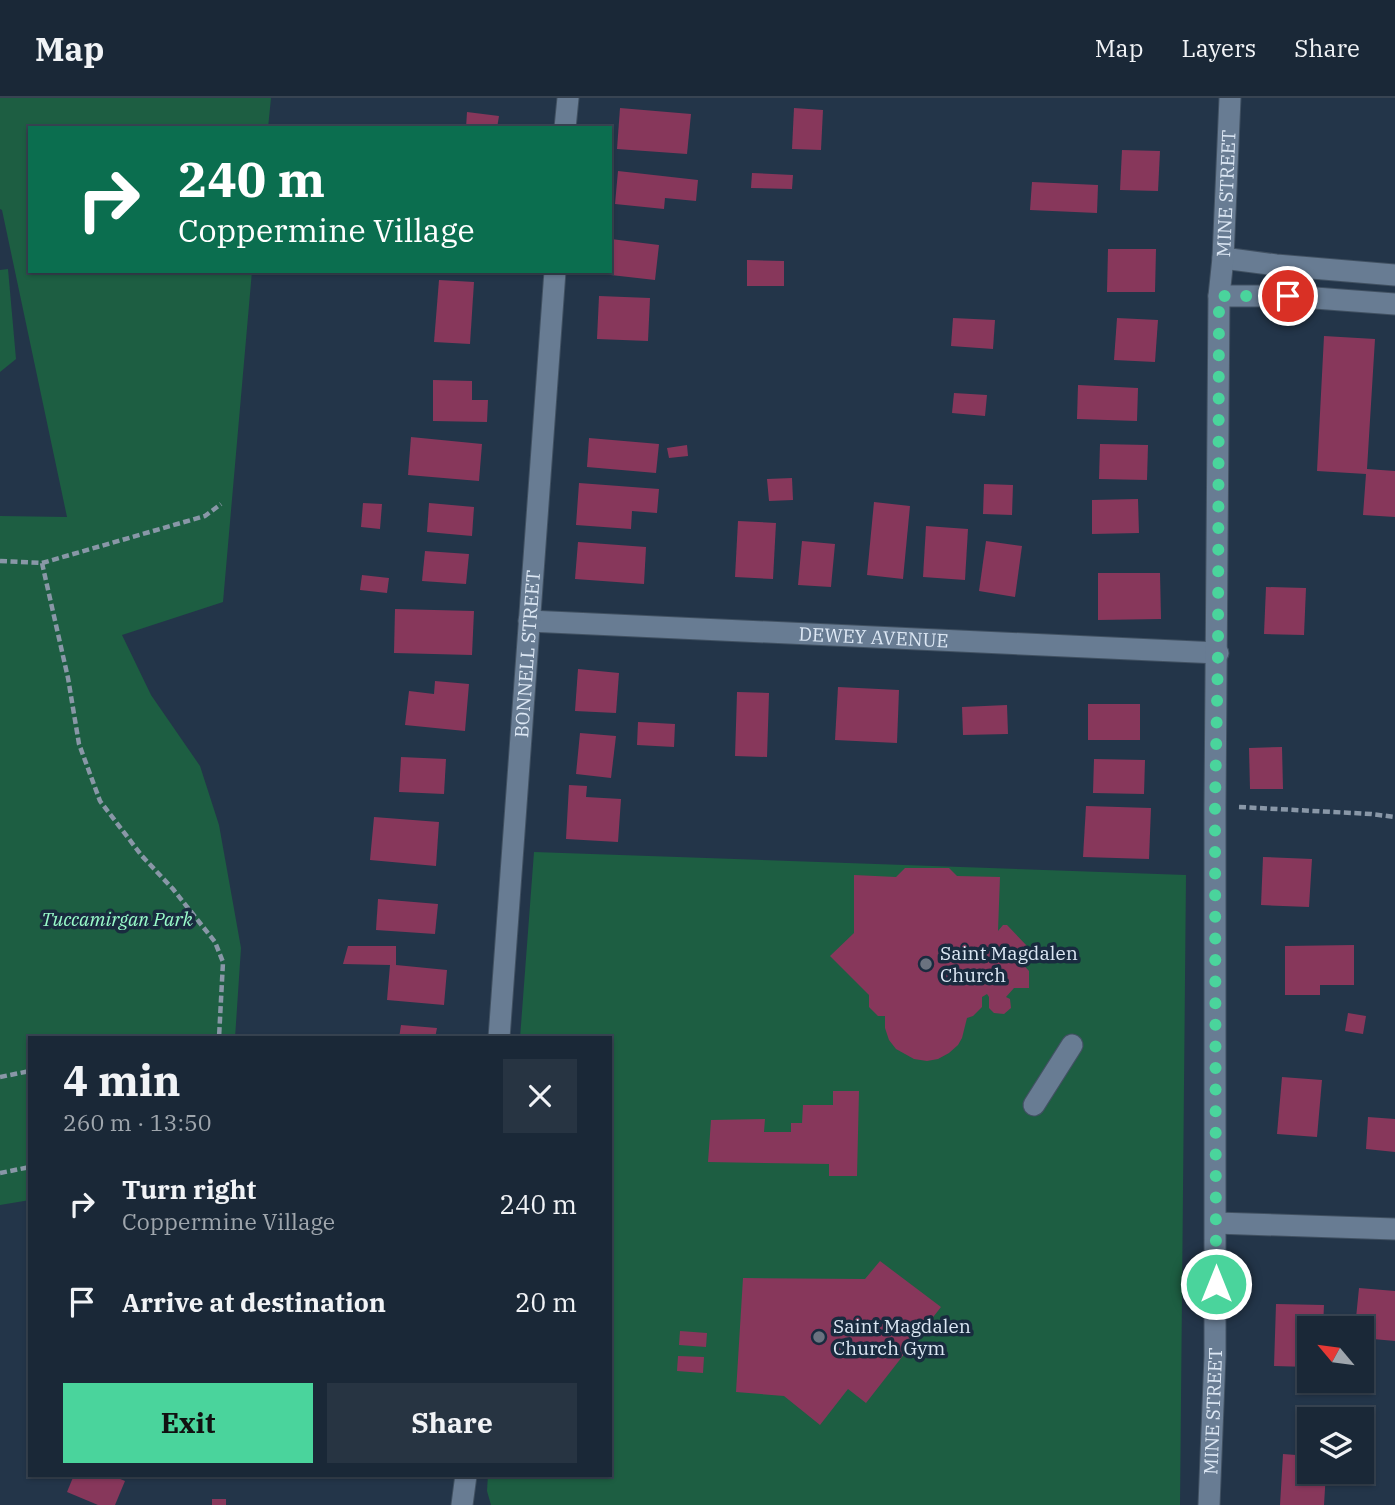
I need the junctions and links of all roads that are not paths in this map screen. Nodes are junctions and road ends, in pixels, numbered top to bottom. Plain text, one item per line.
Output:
1 (568, 98) edge
2 (1230, 98) edge
3 (565, 126) edge
4 (1223, 258) junction
5 (555, 273) edge
6 (1395, 275) edge
7 (1219, 296) junction
8 (1395, 304) edge
9 (529, 621) junction
10 (1218, 653) junction
11 (499, 1036) edge
12 (1072, 1045) dead end
13 (1034, 1105) dead end
14 (1216, 1223) junction
15 (1395, 1229) edge
16 (466, 1477) edge
17 (462, 1505) edge
18 (1209, 1505) edge

1 - 3 street
2 - 4 street, MINE STREET
4 - 6 street
4 - 7 street, MINE STREET
5 - 9 street, BONNELL STREET
7 - 8 street
7 - 10 street, MINE STREET
9 - 10 street, DEWEY AVENUE
9 - 11 street, BONNELL STREET
10 - 14 street, MINE STREET
12 - 13 street
14 - 15 street
14 - 18 street, MINE STREET
16 - 17 street

